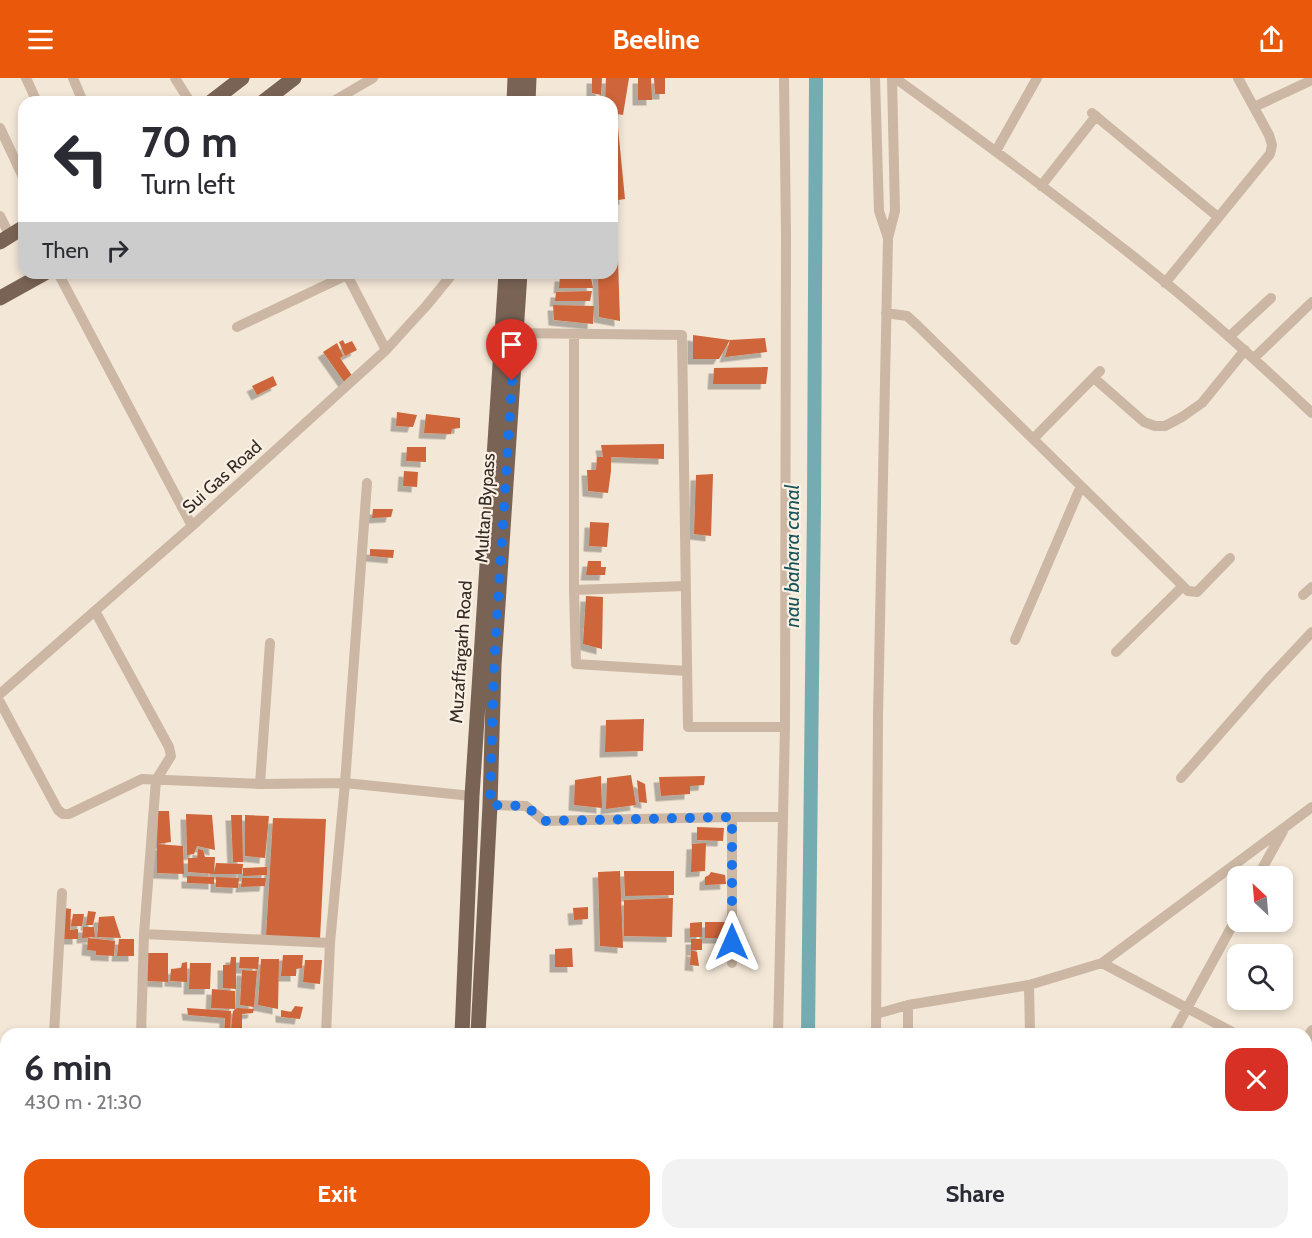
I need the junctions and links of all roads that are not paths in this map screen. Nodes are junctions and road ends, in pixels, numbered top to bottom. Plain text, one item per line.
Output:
1 (26, 78) edge
2 (73, 78) edge
3 (175, 78) edge
4 (242, 78) edge
5 (294, 78) edge
6 (373, 78) edge
7 (515, 78) edge
8 (529, 78) edge
9 (784, 78) edge
10 (874, 78) edge
11 (893, 78) edge
12 (1037, 78) edge
13 (1238, 78) edge
14 (1312, 80) edge
15 (224, 84) edge
16 (34, 96) edge
17 (80, 96) edge
18 (186, 96) edge
19 (271, 96) edge
20 (342, 96) edge
21 (514, 96) edge
22 (528, 96) edge
23 (1254, 106) junction
24 (0, 128) edge
25 (996, 151) junction
26 (18, 166) edge
27 (1041, 186) junction
28 (0, 216) edge
29 (1218, 217) junction
30 (18, 231) edge
31 (888, 238) junction
32 (5, 239) edge
33 (34, 279) edge
34 (61, 279) edge
35 (336, 279) edge
36 (349, 279) edge
37 (448, 279) edge
38 (506, 279) edge
39 (519, 279) edge
40 (1165, 283) junction
41 (0, 298) edge
42 (1271, 298) dead end
43 (1312, 302) edge
44 (886, 313) junction
45 (237, 327) dead end
46 (508, 333) junction
47 (574, 334) junction
48 (1229, 337) junction
49 (1245, 350) junction
50 (386, 351) junction
51 (1254, 358) junction
52 (1312, 412) edge
53 (1033, 439) junction
54 (367, 483) dead end
55 (1081, 486) junction
56 (192, 526) junction
57 (1230, 558) dead end
58 (686, 586) junction
59 (1183, 586) junction
60 (574, 590) junction
61 (95, 611) junction
62 (1312, 632) edge
63 (1015, 640) dead end
64 (270, 643) dead end
65 (1116, 652) dead end
66 (687, 671) junction
67 (0, 693) edge
68 (0, 702) edge
69 (785, 727) junction
70 (1181, 778) dead end
71 (156, 780) junction
72 (345, 783) junction
73 (260, 784) junction
74 (471, 796) junction
75 (490, 805) junction
76 (1312, 807) edge
77 (732, 817) junction
78 (783, 817) junction
79 (1284, 828) junction
80 (1263, 866) edge
81 (62, 893) dead end
82 (1229, 932) edge
83 (144, 934) junction
84 (330, 943) junction
85 (732, 963) dead end
86 (1102, 963) junction
87 (1029, 985) junction
88 (908, 1005) junction
89 (1187, 1009) junction
90 (876, 1014) junction
91 (54, 1028) edge
92 (141, 1028) edge
93 (326, 1028) edge
94 (462, 1028) edge
95 (478, 1028) edge
96 (778, 1028) edge
97 (876, 1028) edge
98 (908, 1028) edge
99 (1030, 1028) edge
100 (1176, 1028) edge
101 (1224, 1028) edge

1 - 16 street
2 - 17 street
3 - 18 street
4 - 15 main road
5 - 19 main road
6 - 20 street
7 - 21 main road
8 - 22 main road
9 - 69 street
10 - 31 street
11 - 25 street
11 - 31 street
12 - 25 street
13 - 23 street
14 - 23 street
23 - 29 street
24 - 26 street
25 - 27 street
27 - 29 street
27 - 40 street
28 - 32 street
29 - 40 street
30 - 32 main road
31 - 44 street
33 - 41 main road
34 - 56 street
35 - 45 street
36 - 50 street
37 - 50 street, Sui Gas Road
38 - 46 main road, Muzaffargarh Road
39 - 46 main road, Multan Bypass
40 - 48 street
42 - 48 street
43 - 51 street
44 - 53 street
44 - 90 street
46 - 47 street
46 - 74 main road, Muzaffargarh Road
46 - 75 main road, Multan Bypass
47 - 58 street
47 - 60 street
48 - 49 street
49 - 51 street
49 - 53 street
50 - 56 street, Sui Gas Road
51 - 52 street
53 - 55 street
54 - 72 street
55 - 59 street
55 - 63 street
56 - 61 street, Sui Gas Road
57 - 59 street
58 - 60 street
58 - 66 street
59 - 65 street
60 - 66 street
61 - 67 street, Sui Gas Road
61 - 71 street
62 - 70 street
64 - 73 street
66 - 69 street
68 - 71 street
69 - 78 street
71 - 73 street
71 - 83 street
72 - 73 street
72 - 74 street
72 - 84 street
74 - 94 main road, Muzaffargarh Road
75 - 77 street
75 - 95 main road, Multan Bypass
76 - 79 street
77 - 78 street
77 - 85 street
78 - 96 street
79 - 80 street
79 - 86 street
81 - 91 street
82 - 89 street
83 - 84 street
83 - 92 street
84 - 93 street
86 - 87 street
86 - 89 street
87 - 88 street
87 - 99 street
88 - 90 street
88 - 98 street
89 - 100 street
89 - 101 street
90 - 97 street

